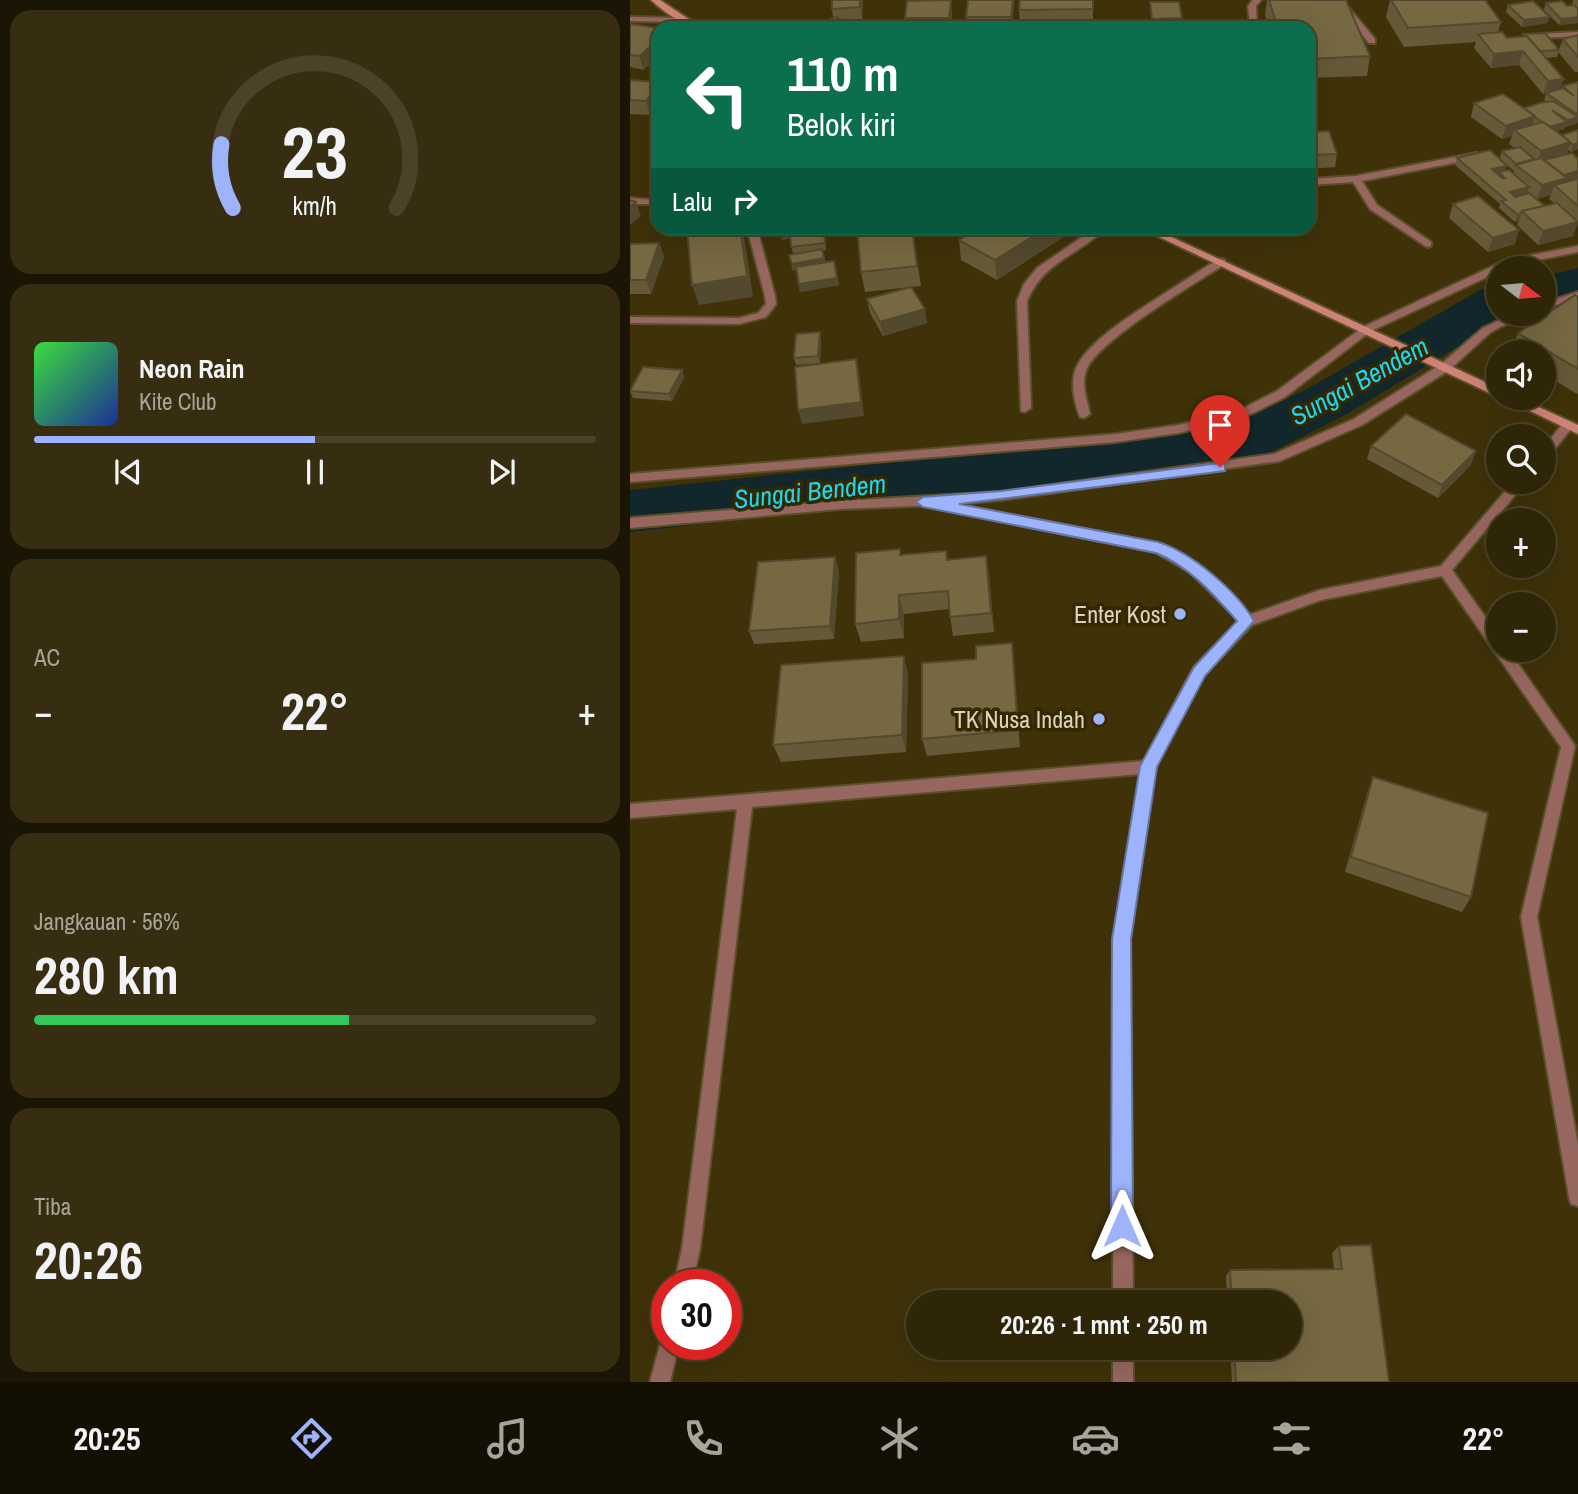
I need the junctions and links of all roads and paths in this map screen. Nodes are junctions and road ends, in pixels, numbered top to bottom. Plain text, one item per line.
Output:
1 (655, 0) edge
2 (1257, 0) edge
3 (1338, 0) edge
4 (630, 19) edge
5 (684, 20) joint
6 (1253, 21) edge
7 (1578, 34) edge
8 (1539, 36) edge
9 (1372, 41) dead end
10 (1480, 155) edge
11 (1356, 179) junction
12 (1316, 182) edge
13 (630, 201) edge
14 (651, 203) edge
15 (754, 235) edge
16 (1091, 235) edge
17 (1160, 235) edge
18 (1427, 244) dead end
19 (1578, 248) edge
20 (1220, 262) junction
21 (1578, 295) edge
22 (1556, 302) edge
23 (630, 320) edge
24 (1495, 326) edge
25 (1369, 331) junction
26 (1438, 365) junction
27 (1486, 387) edge
28 (1026, 408) dead end
29 (1535, 410) edge
30 (1084, 414) dead end
31 (1573, 428) edge
32 (1556, 443) edge
33 (630, 478) edge
34 (1510, 494) edge
35 (923, 502) junction
36 (630, 523) edge
37 (1445, 570) junction
38 (1247, 621) junction
39 (1486, 629) edge
40 (1509, 662) edge
41 (1573, 748) edge
42 (1148, 766) junction
43 (745, 802) junction
44 (630, 811) edge
45 (1578, 1197) edge
46 (686, 1269) edge
47 (1122, 1290) edge
48 (665, 1360) edge
49 (1123, 1360) edge
50 (660, 1382) edge
51 (1123, 1382) edge

1 - 5 street
2 - 6 street
3 - 9 street
4 - 5 street
7 - 8 street
10 - 11 street
11 - 12 street
11 - 18 street
13 - 14 street
15 - 23 street
16 - 28 street
17 - 20 street
19 - 25 street
20 - 25 street
20 - 30 street
21 - 22 street
24 - 26 street
25 - 26 street
25 - 33 street
26 - 27 street
26 - 35 street
29 - 31 street
31 - 32 street
34 - 37 street
35 - 36 street
35 - 38 street
37 - 38 street
37 - 39 street
38 - 42 street
40 - 41 street
41 - 45 street
42 - 43 street
42 - 47 street
43 - 44 street
43 - 46 street
48 - 50 street
49 - 51 street

